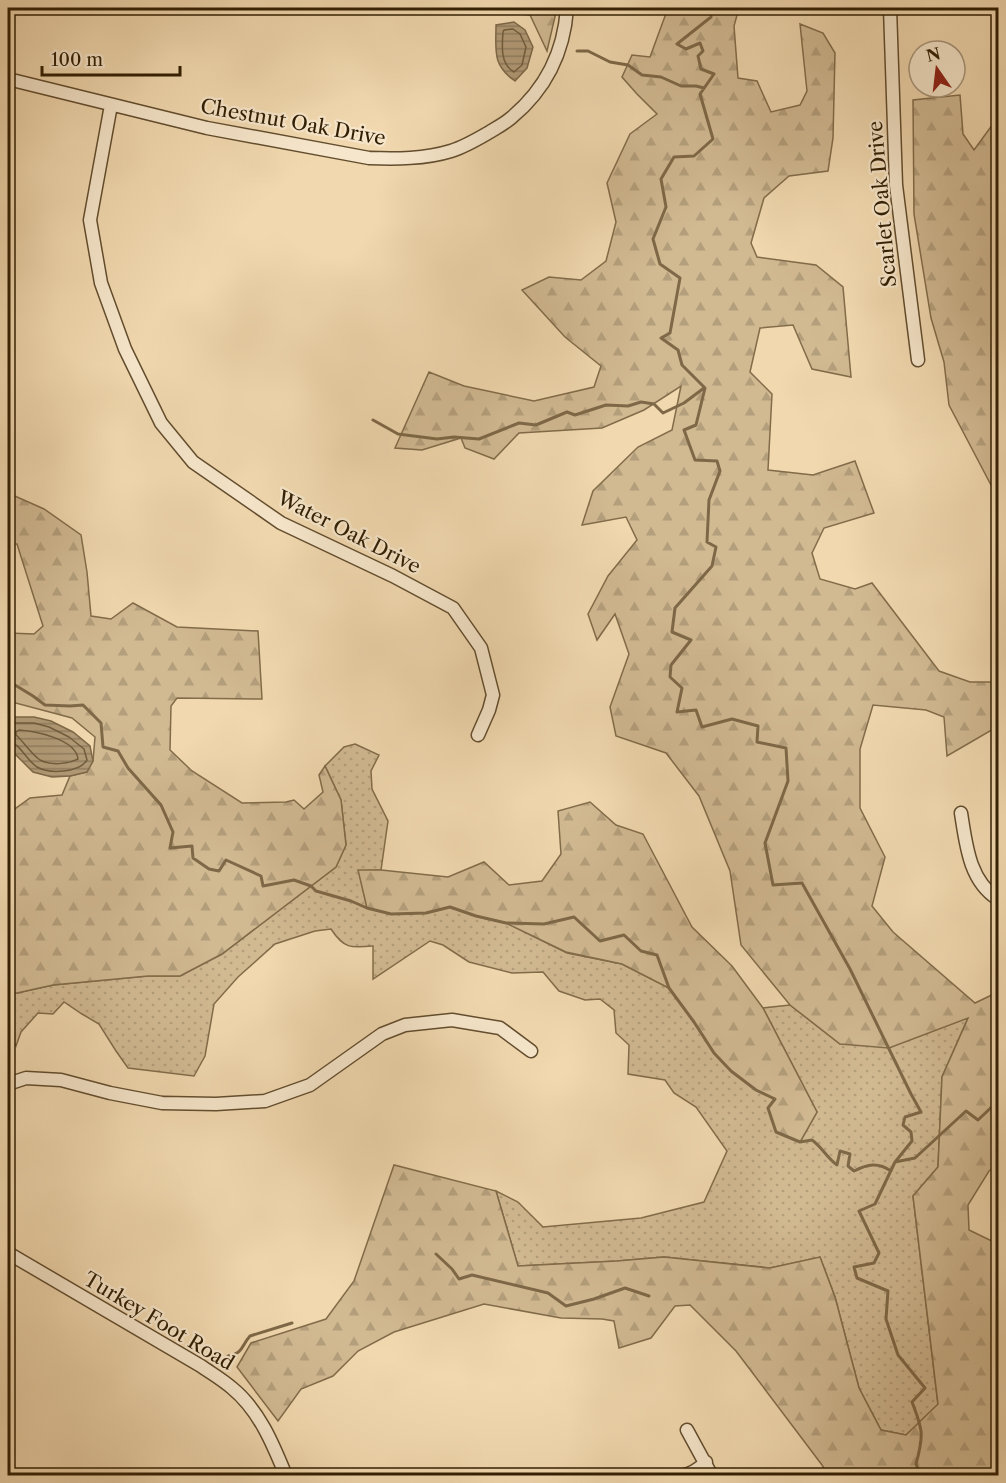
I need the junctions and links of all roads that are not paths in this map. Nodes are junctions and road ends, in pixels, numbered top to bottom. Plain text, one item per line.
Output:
1 (567, 8) edge
2 (890, 8) edge
3 (8, 79) edge
4 (111, 105) junction
5 (918, 360) dead end
6 (478, 735) dead end
7 (961, 813) dead end
8 (999, 898) edge
9 (531, 1050) dead end
10 (8, 1084) edge
11 (8, 1253) edge
12 (687, 1430) dead end
13 (706, 1462) junction
14 (286, 1476) edge
15 (681, 1476) edge
16 (712, 1476) edge

1 - 4 street, Chestnut Oak Drive
2 - 5 street, Scarlet Oak Drive
3 - 4 street, Chestnut Oak Drive
4 - 6 street, Water Oak Drive
7 - 8 street
9 - 10 street
11 - 14 street, Turkey Foot Road
12 - 13 street
13 - 15 street
13 - 16 street

